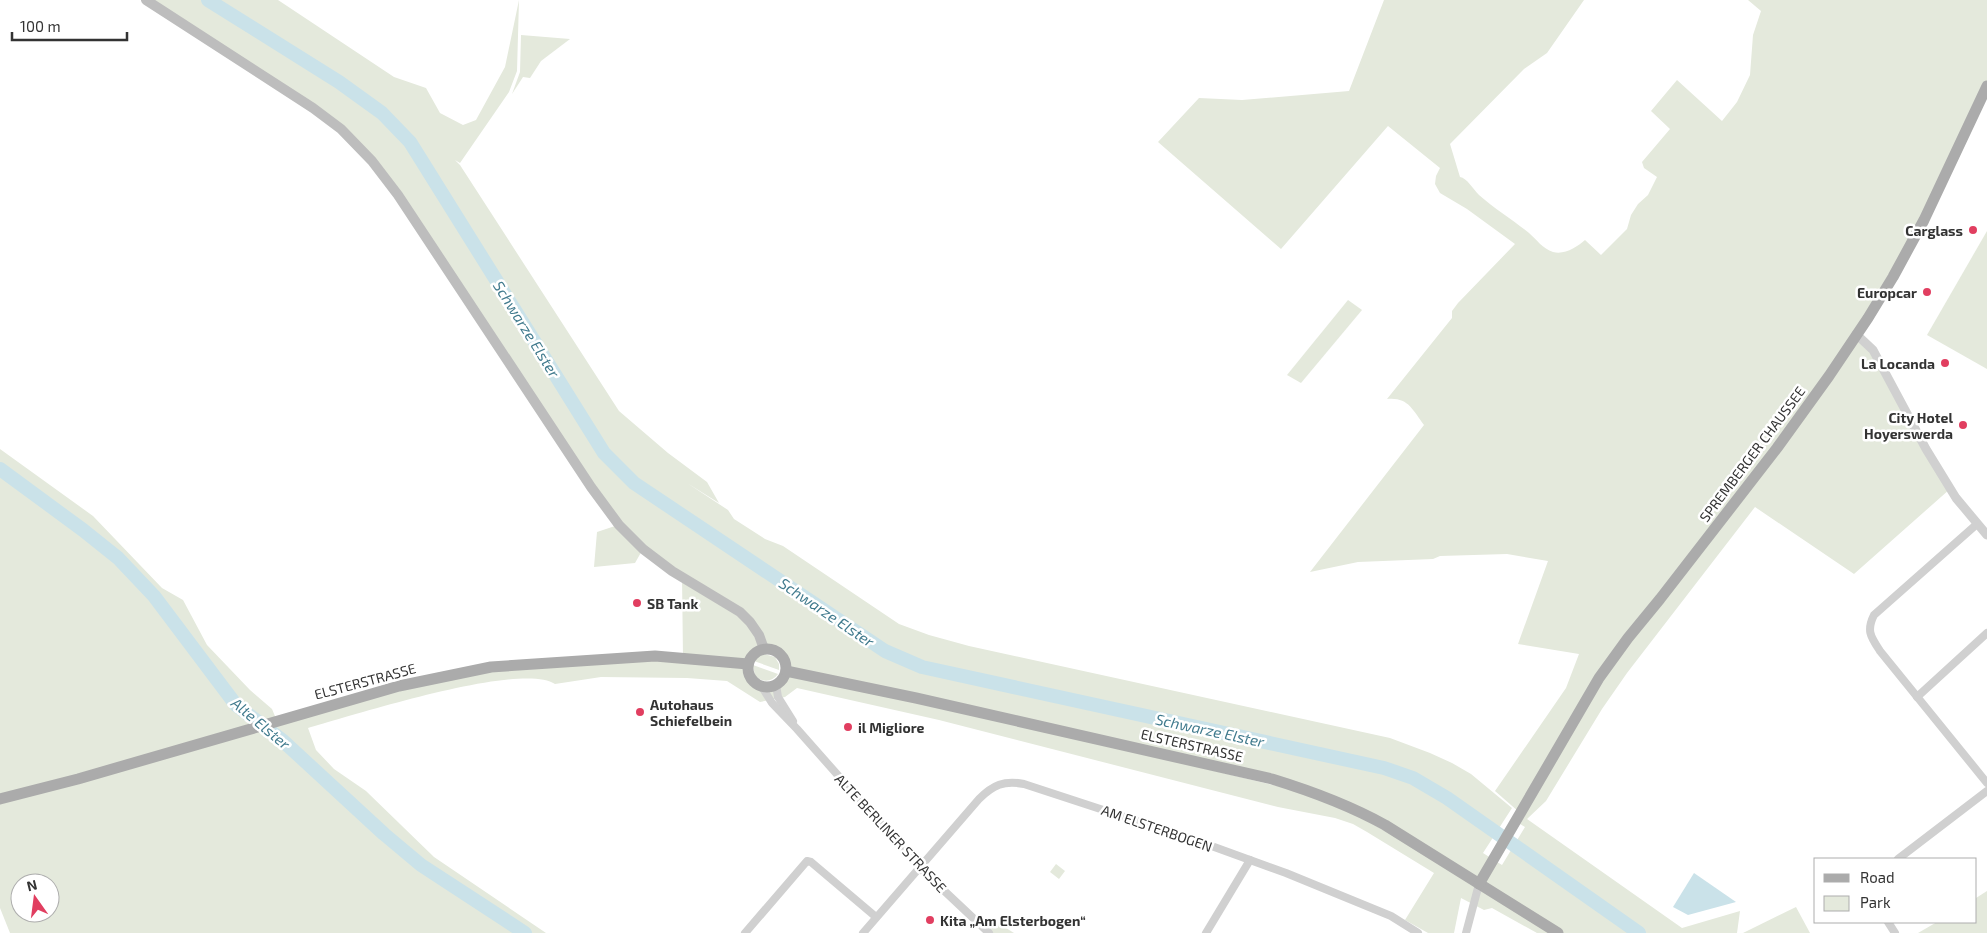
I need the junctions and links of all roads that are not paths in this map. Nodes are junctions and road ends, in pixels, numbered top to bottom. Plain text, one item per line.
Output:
1 (146, 0) edge
2 (1987, 86) edge
3 (1856, 334) junction
4 (1977, 524) junction
5 (1987, 535) edge
6 (1987, 633) edge
7 (764, 649) junction
8 (748, 664) junction
9 (786, 671) junction
10 (776, 685) junction
11 (762, 686) junction
12 (1917, 696) junction
13 (797, 729) junction
14 (1987, 783) edge
15 (1987, 791) edge
16 (0, 799) edge
17 (1899, 858) edge
18 (1250, 860) junction
19 (920, 868) junction
20 (1479, 884) junction
21 (876, 917) junction
22 (745, 933) edge
23 (862, 933) edge
24 (990, 933) edge
25 (1206, 933) edge
26 (1416, 933) edge
27 (1466, 933) edge
28 (1558, 933) edge

1 - 7 main road
2 - 3 main road, SPREMBERGER CHAUSSEE
3 - 4 street
3 - 20 main road, SPREMBERGER CHAUSSEE
4 - 5 street
4 - 12 street
6 - 12 street
7 - 8 main road
7 - 9 main road
8 - 11 main road
8 - 16 main road, ELSTERSTRASSE
9 - 10 main road
9 - 20 main road, ELSTERSTRASSE
10 - 11 main road
10 - 13 street, ALTE BERLINER STRASSE
11 - 13 street, ALTE BERLINER STRASSE
12 - 14 street
13 - 19 street, ALTE BERLINER STRASSE
15 - 17 street
18 - 19 street, AM ELSTERBOGEN
18 - 25 street
18 - 26 street, AM ELSTERBOGEN
19 - 21 street, AM ELSTERBOGEN
19 - 24 street, ALTE BERLINER STRASSE
20 - 27 street
20 - 28 main road, ELSTERSTRASSE
21 - 22 street
21 - 23 street, AM ELSTERBOGEN

